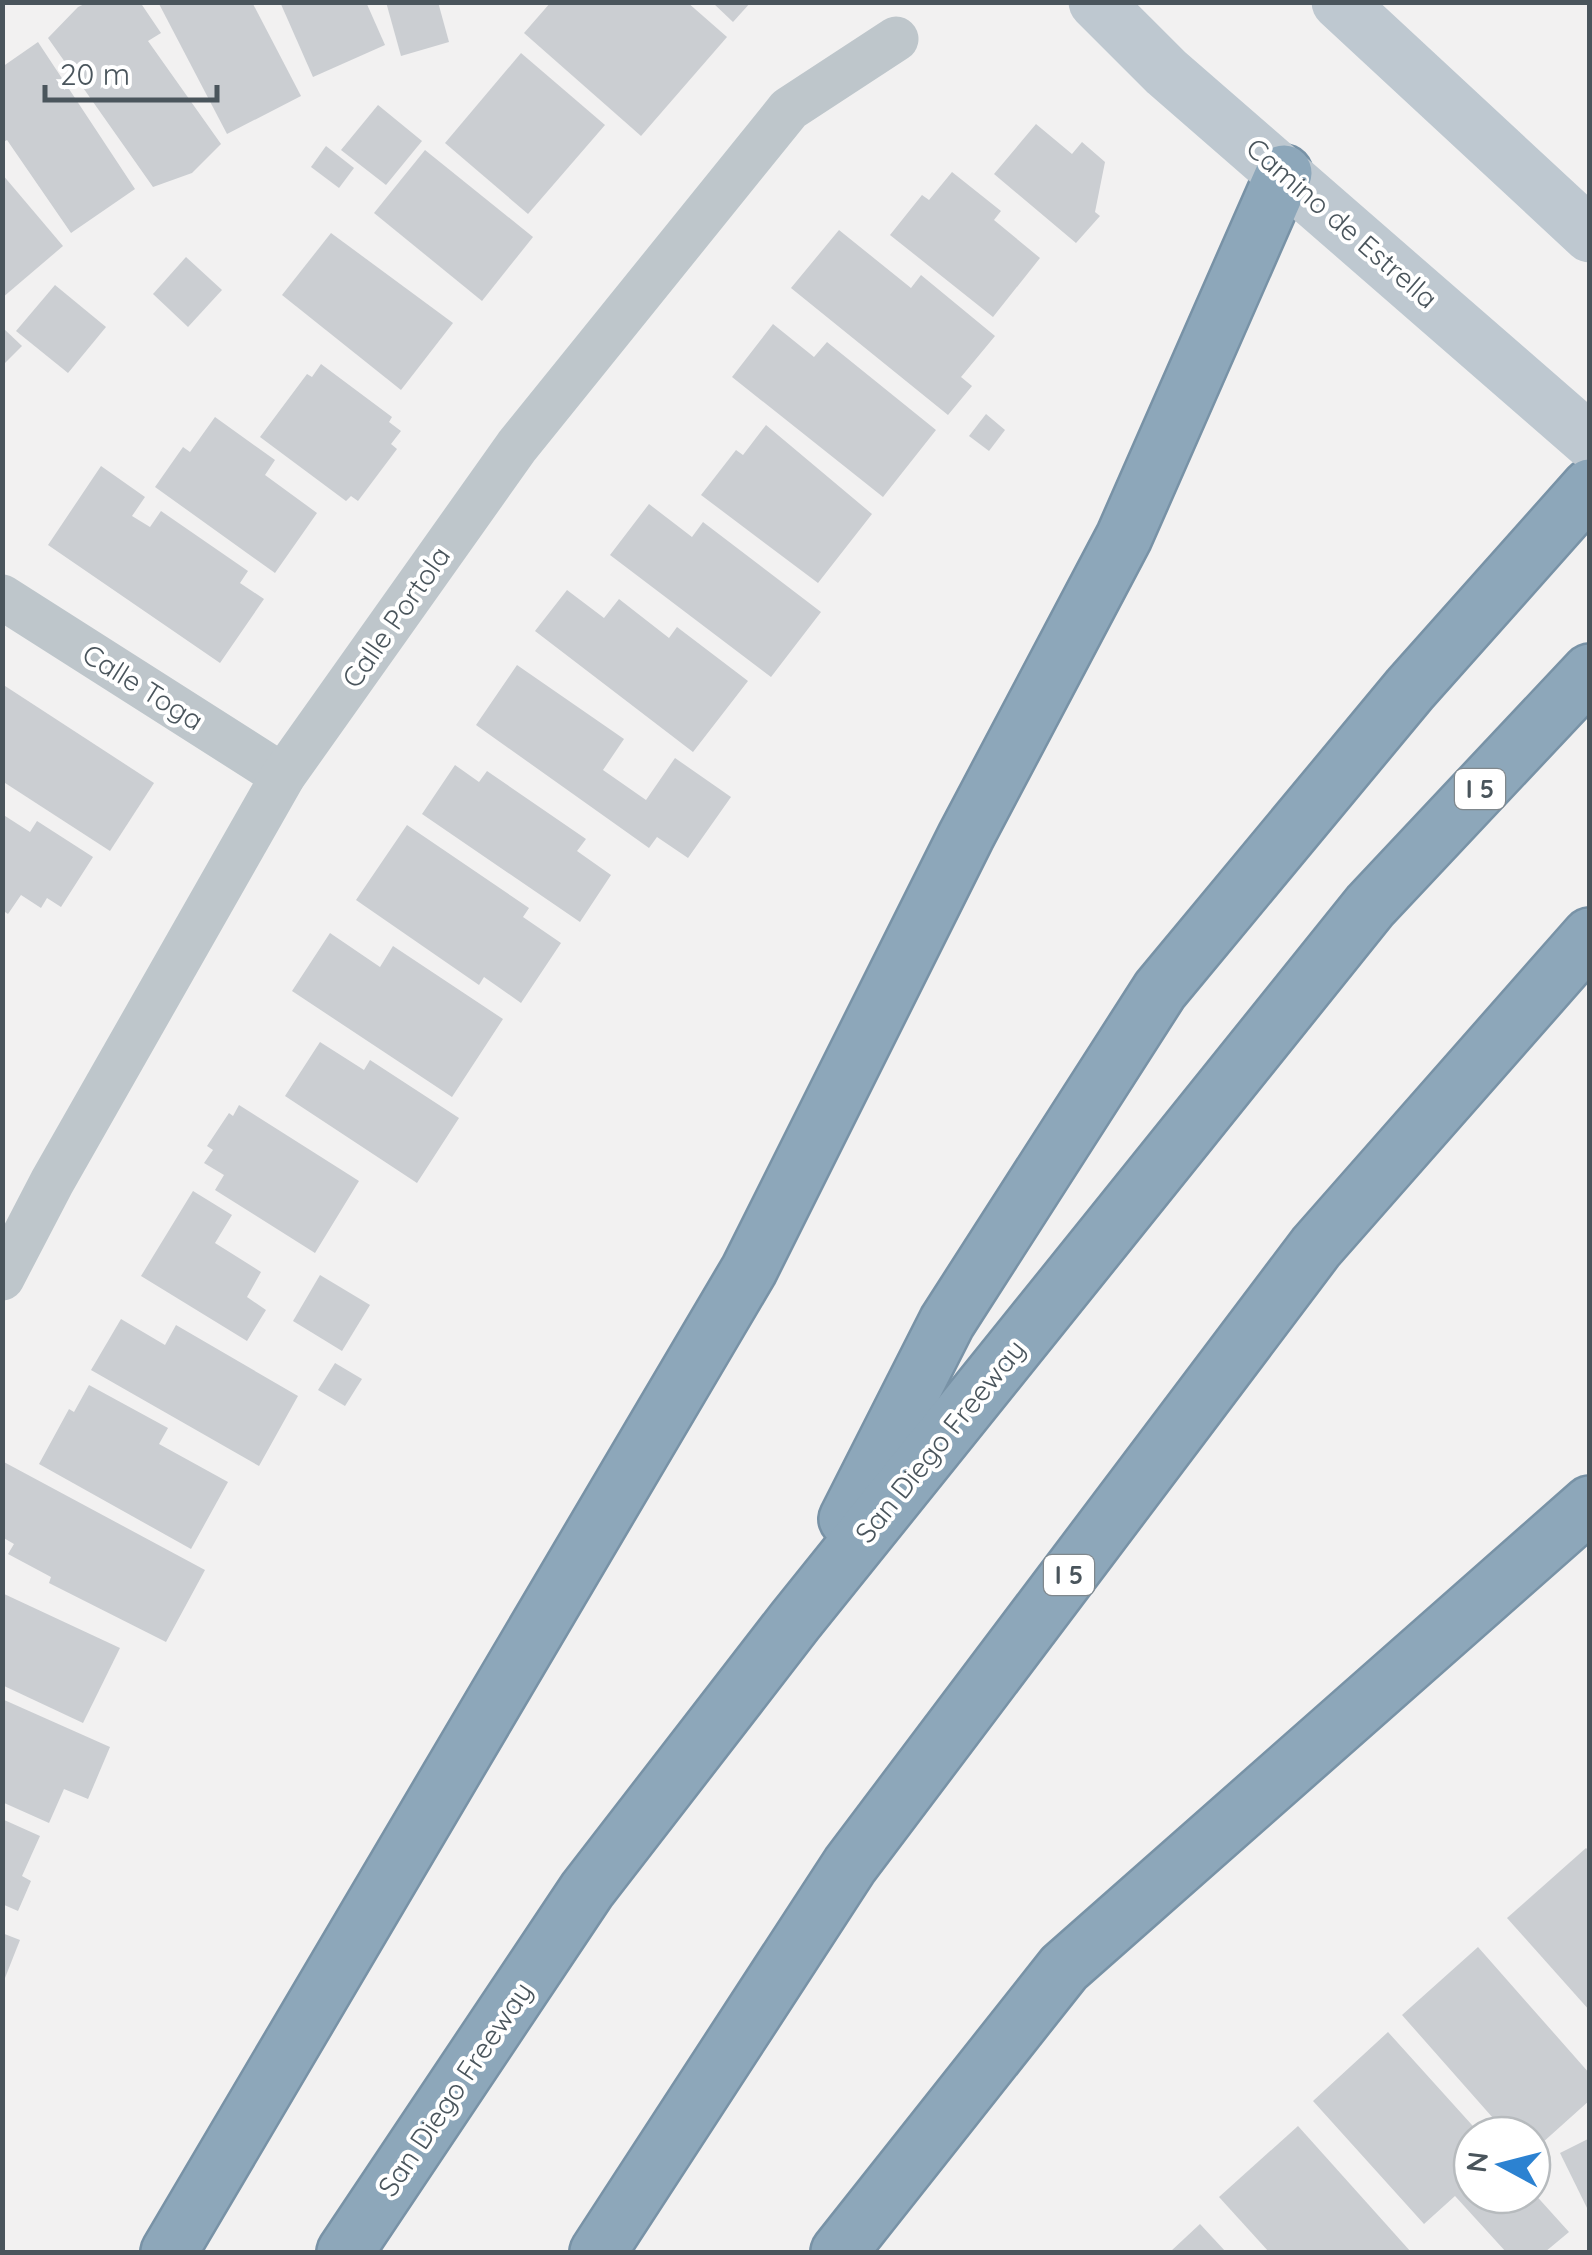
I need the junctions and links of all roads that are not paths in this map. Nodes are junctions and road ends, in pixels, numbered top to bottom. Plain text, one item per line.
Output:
1 (1096, 2) edge
2 (1338, 2) edge
3 (896, 39) dead end
4 (1284, 173) junction
5 (1590, 235) edge
6 (1590, 442) edge
7 (1590, 488) edge
8 (2, 598) edge
9 (1590, 672) edge
10 (283, 776) junction
11 (1590, 936) edge
12 (2, 1278) edge
13 (1590, 1504) edge
14 (795, 1621) junction
15 (169, 2252) edge
16 (345, 2252) edge
17 (598, 2252) edge
18 (840, 2252) edge

1 - 4 main road, Camino de Estrella
2 - 5 main road
3 - 10 street, Calle Portola
4 - 6 main road, Camino de Estrella
4 - 15 highway
7 - 14 highway
8 - 10 street, Calle Toga
9 - 14 highway, San Diego Freeway / I 5
10 - 12 street, Calle Portola
11 - 17 highway, I 5
13 - 18 highway
14 - 16 highway, San Diego Freeway / I 5

